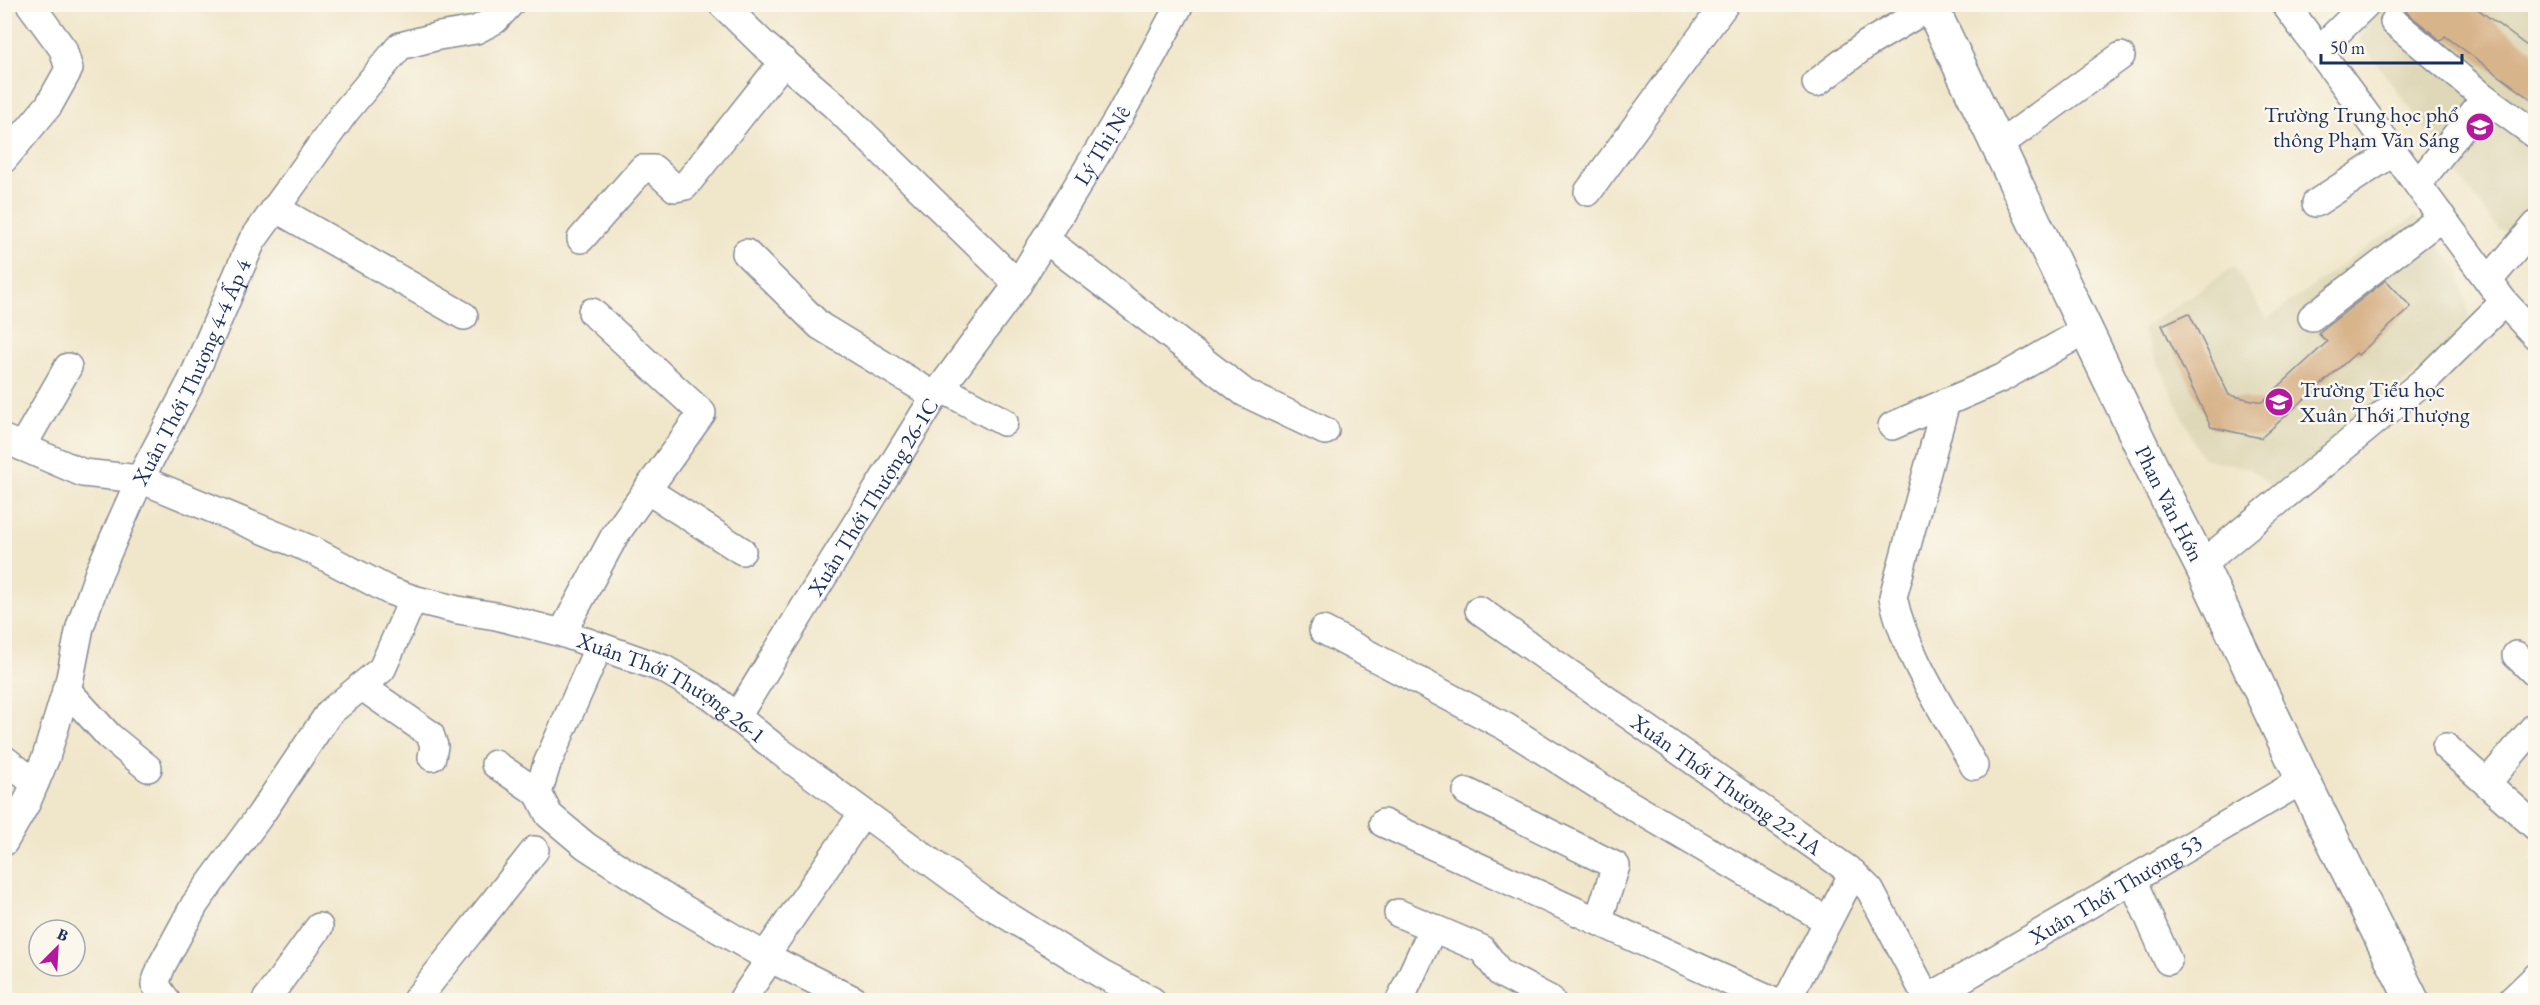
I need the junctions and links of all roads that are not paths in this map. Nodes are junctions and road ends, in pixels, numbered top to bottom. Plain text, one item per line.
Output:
1 (30, 4) edge
2 (510, 4) edge
3 (722, 4) edge
4 (1180, 4) edge
5 (1725, 4) edge
6 (2285, 4) edge
7 (2366, 4) edge
8 (1931, 5) edge
9 (2394, 22) dead end
10 (2318, 51) junction
11 (2121, 56) dead end
12 (784, 61) junction
13 (1816, 83) dead end
14 (2486, 98) junction
15 (2535, 135) edge
16 (1998, 145) junction
17 (2394, 152) junction
18 (4, 159) edge
19 (2418, 184) junction
20 (1588, 192) dead end
21 (2316, 203) dead end
22 (275, 208) junction
23 (2442, 217) junction
24 (2535, 225) edge
25 (581, 239) dead end
26 (1045, 239) junction
27 (746, 253) dead end
28 (2489, 280) junction
29 (1018, 284) junction
30 (2504, 303) junction
31 (592, 312) dead end
32 (464, 316) dead end
33 (2312, 317) dead end
34 (2086, 330) junction
35 (2535, 336) edge
36 (68, 367) dead end
37 (938, 392) junction
38 (1946, 402) junction
39 (1004, 422) dead end
40 (1892, 426) dead end
41 (1325, 431) dead end
42 (13, 443) edge
43 (140, 479) junction
44 (647, 490) junction
45 (742, 551) dead end
46 (2201, 565) junction
47 (413, 599) junction
48 (1479, 610) dead end
49 (1323, 630) dead end
50 (562, 633) junction
51 (599, 646) junction
52 (2516, 655) dead end
53 (2535, 674) edge
54 (361, 686) junction
55 (66, 689) junction
56 (736, 718) junction
57 (2535, 725) edge
58 (2446, 747) dead end
59 (432, 757) dead end
60 (4, 759) edge
61 (495, 764) dead end
62 (1974, 766) dead end
63 (148, 768) dead end
64 (2303, 780) junction
65 (35, 783) junction
66 (2487, 783) junction
67 (1467, 792) dead end
68 (538, 793) junction
69 (863, 813) junction
70 (1383, 823) dead end
71 (2535, 827) edge
72 (4, 842) edge
73 (535, 850) dead end
74 (1853, 873) junction
75 (2132, 879) junction
76 (1398, 912) dead end
77 (1598, 921) junction
78 (1828, 921) junction
79 (319, 927) dead end
80 (1433, 928) junction
81 (768, 958) junction
82 (2168, 961) dead end
83 (2535, 977) edge
84 (166, 1000) edge
85 (266, 1000) edge
86 (416, 1000) edge
87 (742, 1000) edge
88 (854, 1000) edge
89 (1151, 1000) edge
90 (1400, 1000) edge
91 (1551, 1000) edge
92 (1770, 1000) edge
93 (1787, 1000) edge
94 (1928, 1000) edge
95 (2412, 1000) edge
96 (2512, 1000) edge

1 - 18 street
2 - 22 street, Xuân Thới Thượng 4-4 Ấp 4
3 - 12 street
4 - 26 street, Lý Thị Nê
5 - 20 street
6 - 10 street
7 - 10 street
8 - 13 street
8 - 16 main road, Phan Văn Hớn
9 - 14 street
10 - 17 street
11 - 16 street
12 - 25 street
12 - 29 street
14 - 15 street
14 - 19 street
16 - 34 main road, Phan Văn Hớn
17 - 19 street
17 - 21 street
19 - 23 street
22 - 32 street
22 - 43 street, Xuân Thới Thượng 4-4 Ấp 4
23 - 28 street
23 - 33 street
24 - 28 street
26 - 29 street, Lý Thị Nê
26 - 41 street
27 - 37 street
28 - 30 street
29 - 37 street, Xuân Thới Thượng 26-1C
30 - 35 street
30 - 46 street
31 - 44 street
34 - 38 street
34 - 46 main road, Phan Văn Hớn
36 - 42 street
37 - 39 street
37 - 56 street, Xuân Thới Thượng 26-1C
38 - 40 street
38 - 62 street
42 - 43 street, Xuân Thới Thượng 26-1
43 - 47 street, Xuân Thới Thượng 26-1
43 - 55 street, Xuân Thới Thượng 4-4 Ấp 4
44 - 45 street
44 - 50 street
46 - 64 main road, Phan Văn Hớn
47 - 50 street, Xuân Thới Thượng 26-1
47 - 54 street
48 - 74 street, Xuân Thới Thượng 22-1A
49 - 78 street
50 - 51 street, Xuân Thới Thượng 26-1
51 - 56 street, Xuân Thới Thượng 26-1
51 - 68 street
52 - 53 street
54 - 59 street
54 - 84 street
55 - 63 street
55 - 65 street, Xuân Thới Thượng 4-4 Ấp 4
56 - 69 street, Xuân Thới Thượng 26-1
57 - 66 street
58 - 66 street
60 - 65 street
61 - 68 street
64 - 75 street, Xuân Thới Thượng 53
64 - 95 main road, Phan Văn Hớn
65 - 72 street, Xuân Thới Thượng 4-4 Ấp 4
66 - 71 street
67 - 77 street
68 - 81 street
69 - 81 street
69 - 89 street, Xuân Thới Thượng 26-1
70 - 77 street
73 - 86 street
74 - 78 street
74 - 94 street, Xuân Thới Thượng 22-1A
75 - 82 street
75 - 94 street, Xuân Thới Thượng 53
76 - 80 street
77 - 92 street
78 - 93 street
79 - 85 street
80 - 90 street
80 - 91 street
81 - 87 street
81 - 88 street
83 - 96 street

